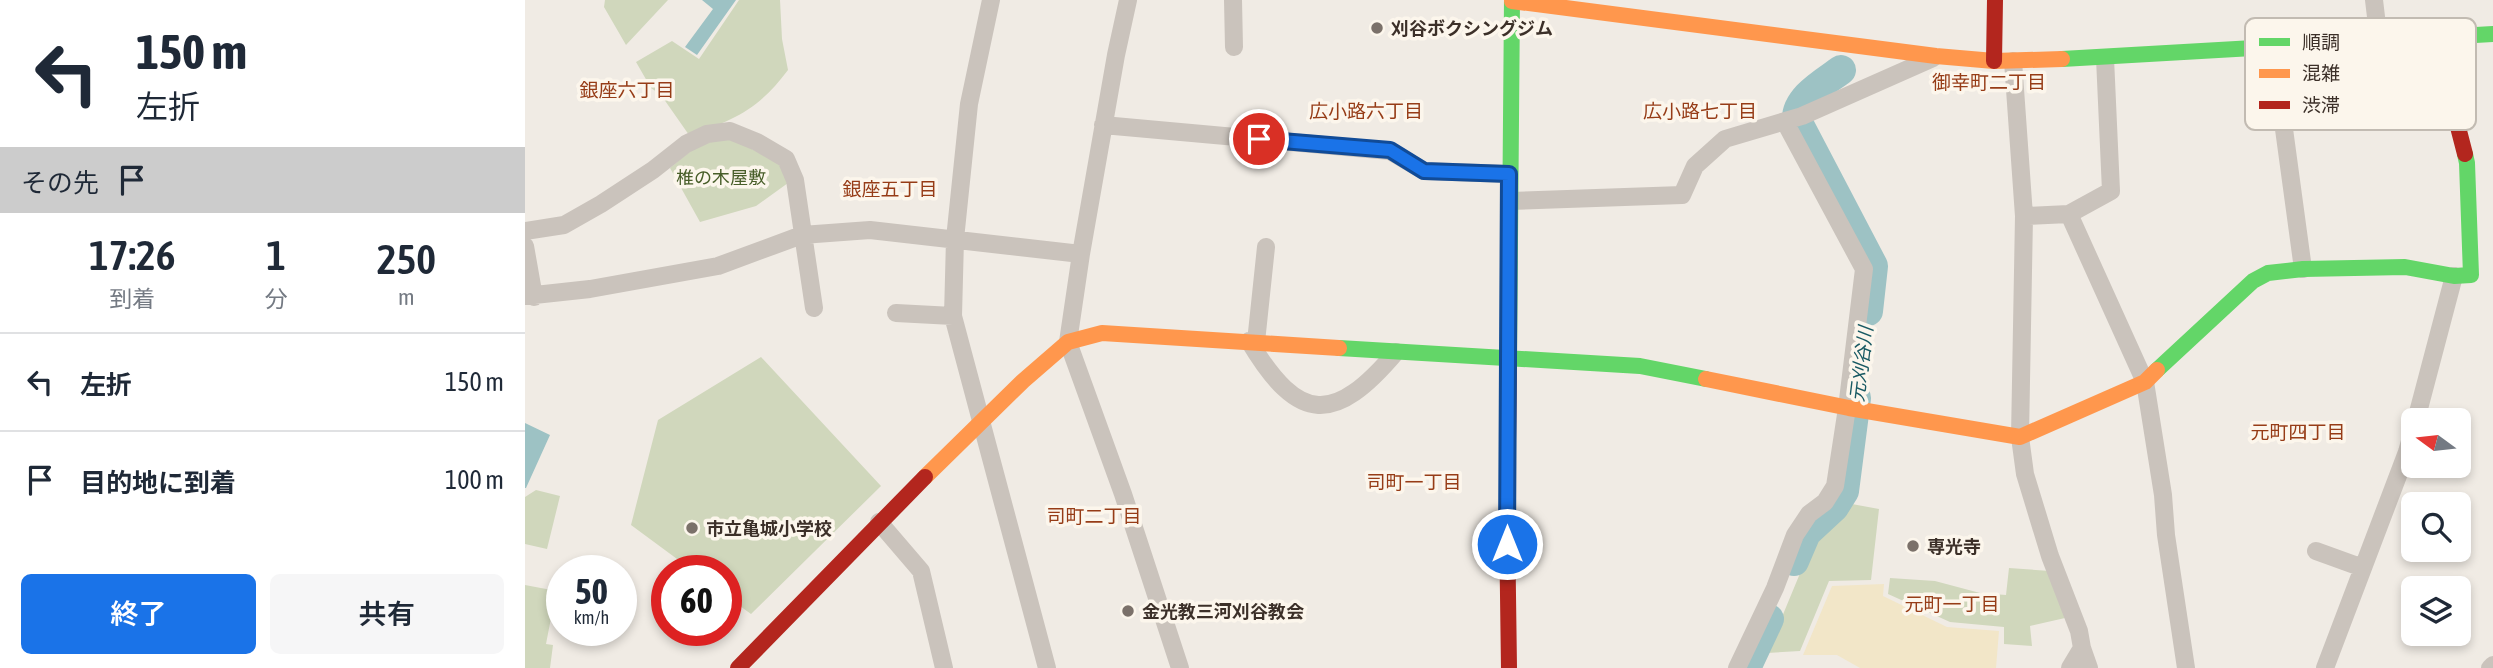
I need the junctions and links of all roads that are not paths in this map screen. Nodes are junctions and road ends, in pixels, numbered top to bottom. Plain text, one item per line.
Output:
1 (991, 0) edge
2 (1128, 0) edge
3 (1233, 0) edge
4 (1508, 0) edge
5 (1995, 0) edge
6 (2374, 0) edge
7 (2376, 18) edge
8 (1234, 47) dead end
9 (2245, 50) edge
10 (1936, 56) junction
11 (2105, 58) junction
12 (1994, 61) junction
13 (2013, 61) junction
14 (1793, 119) junction
15 (1103, 125) junction
16 (2284, 130) edge
17 (2459, 130) edge
18 (1509, 174) junction
19 (1509, 201) junction
20 (2069, 214) junction
21 (2024, 216) junction
22 (525, 231) edge
23 (802, 234) junction
24 (954, 239) junction
25 (525, 246) edge
26 (1266, 247) dead end
27 (1081, 254) junction
28 (2303, 269) junction
29 (2453, 276) junction
30 (530, 296) edge
31 (814, 308) dead end
32 (896, 313) dead end
33 (953, 316) junction
34 (1068, 342) junction
35 (1253, 342) junction
36 (1396, 352) junction
37 (1509, 358) junction
38 (2145, 382) junction
39 (2419, 408) edge
40 (1853, 409) junction
41 (982, 420) junction
42 (2020, 436) junction
43 (2401, 468) edge
44 (879, 522) junction
45 (2316, 551) dead end
46 (2364, 568) junction
47 (2082, 648) junction
48 (738, 668) edge
49 (944, 668) edge
50 (1047, 668) edge
51 (1180, 668) edge
52 (1509, 668) edge
53 (1737, 668) edge
54 (2070, 668) edge
55 (2089, 668) edge
56 (2186, 668) edge
57 (2325, 668) edge

1 - 24 street
2 - 15 street
3 - 8 street
4 - 10 street
4 - 18 street
5 - 12 street
6 - 7 street
9 - 11 street
10 - 12 street
10 - 14 street
11 - 13 street
11 - 20 street
12 - 13 street
13 - 21 street
14 - 19 street
14 - 40 street
15 - 18 street
15 - 27 street
16 - 28 street
17 - 29 street
18 - 19 street
19 - 37 street
20 - 21 street
20 - 38 street
21 - 42 street
22 - 23 street
23 - 24 street
23 - 30 street
23 - 31 street
24 - 27 street
24 - 33 street
25 - 30 street
26 - 35 street
27 - 34 street
28 - 29 street
28 - 38 street
29 - 39 street
32 - 33 street
33 - 41 street
34 - 35 street
34 - 41 street
34 - 51 street
35 - 36 street
35 - 36 street
36 - 37 street
37 - 40 street
37 - 52 street
38 - 42 street
38 - 56 street
40 - 42 street
40 - 53 street
41 - 44 street
41 - 50 street
42 - 47 street
43 - 46 street
44 - 48 street
44 - 49 street
45 - 46 street
46 - 57 street
47 - 54 street
47 - 55 street

